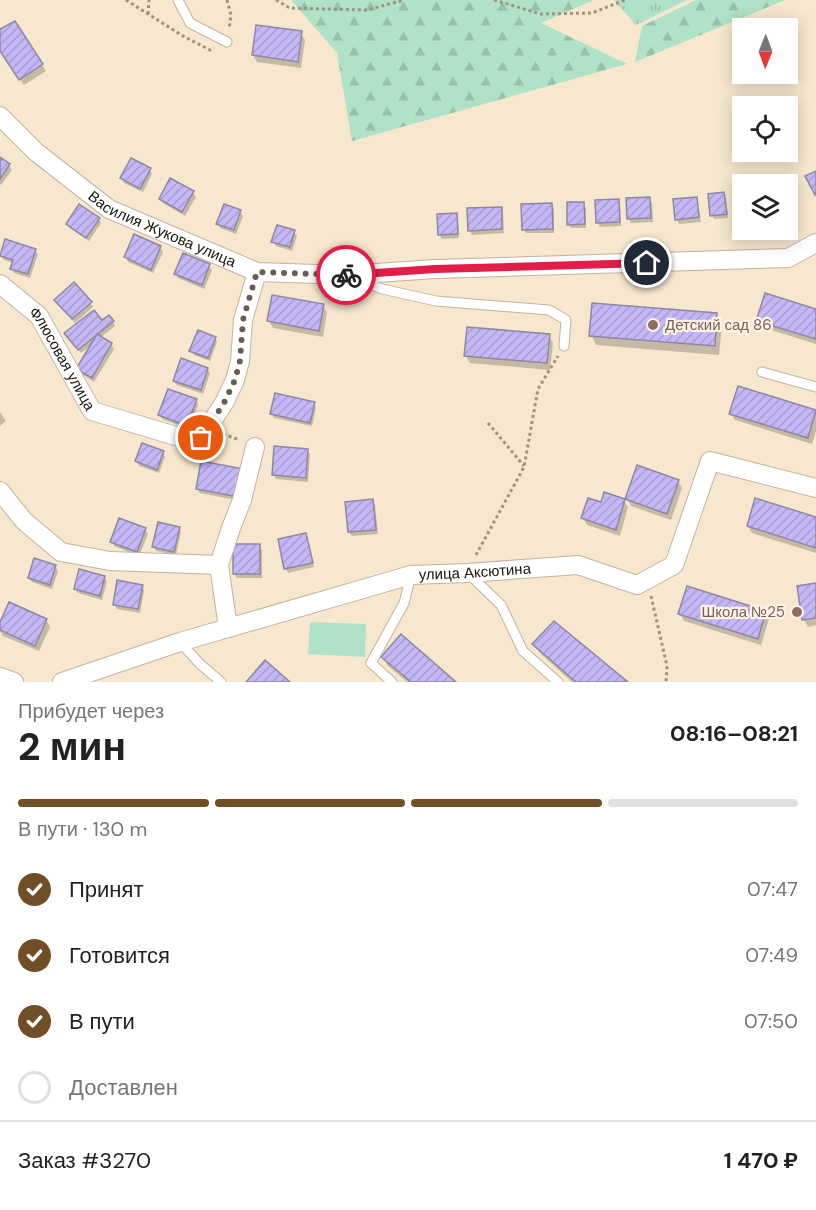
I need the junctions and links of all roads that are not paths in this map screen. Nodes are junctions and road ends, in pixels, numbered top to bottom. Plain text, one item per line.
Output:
1 (178, 0) edge
2 (227, 42) road end
3 (0, 116) edge
4 (816, 243) edge
5 (257, 272) junction
6 (348, 275) junction
7 (0, 284) edge
8 (564, 346) road end
9 (762, 372) dead end
10 (816, 387) edge
11 (255, 447) road end
12 (816, 488) edge
13 (0, 491) edge
14 (219, 565) junction
15 (467, 573) junction
16 (411, 575) junction
17 (228, 628) junction
18 (180, 642) junction
19 (0, 677) edge
20 (14, 682) edge
21 (62, 682) edge
22 (221, 682) edge
23 (392, 682) edge
24 (558, 682) edge

1 - 2 lane
3 - 5 street, Василия Жукова улица
4 - 6 street, Василия Жукова улица
5 - 6 street, Василия Жукова улица
5 - 7 street, Флюсовая улица
6 - 8 lane
9 - 10 lane
11 - 14 street
12 - 15 street, улица Аксютина
13 - 14 street
14 - 17 street
15 - 16 street, улица Аксютина
15 - 24 lane
16 - 17 street, улица Аксютина
16 - 23 lane
17 - 18 street, улица Аксютина
18 - 21 street, улица Аксютина
18 - 22 lane
19 - 20 street

